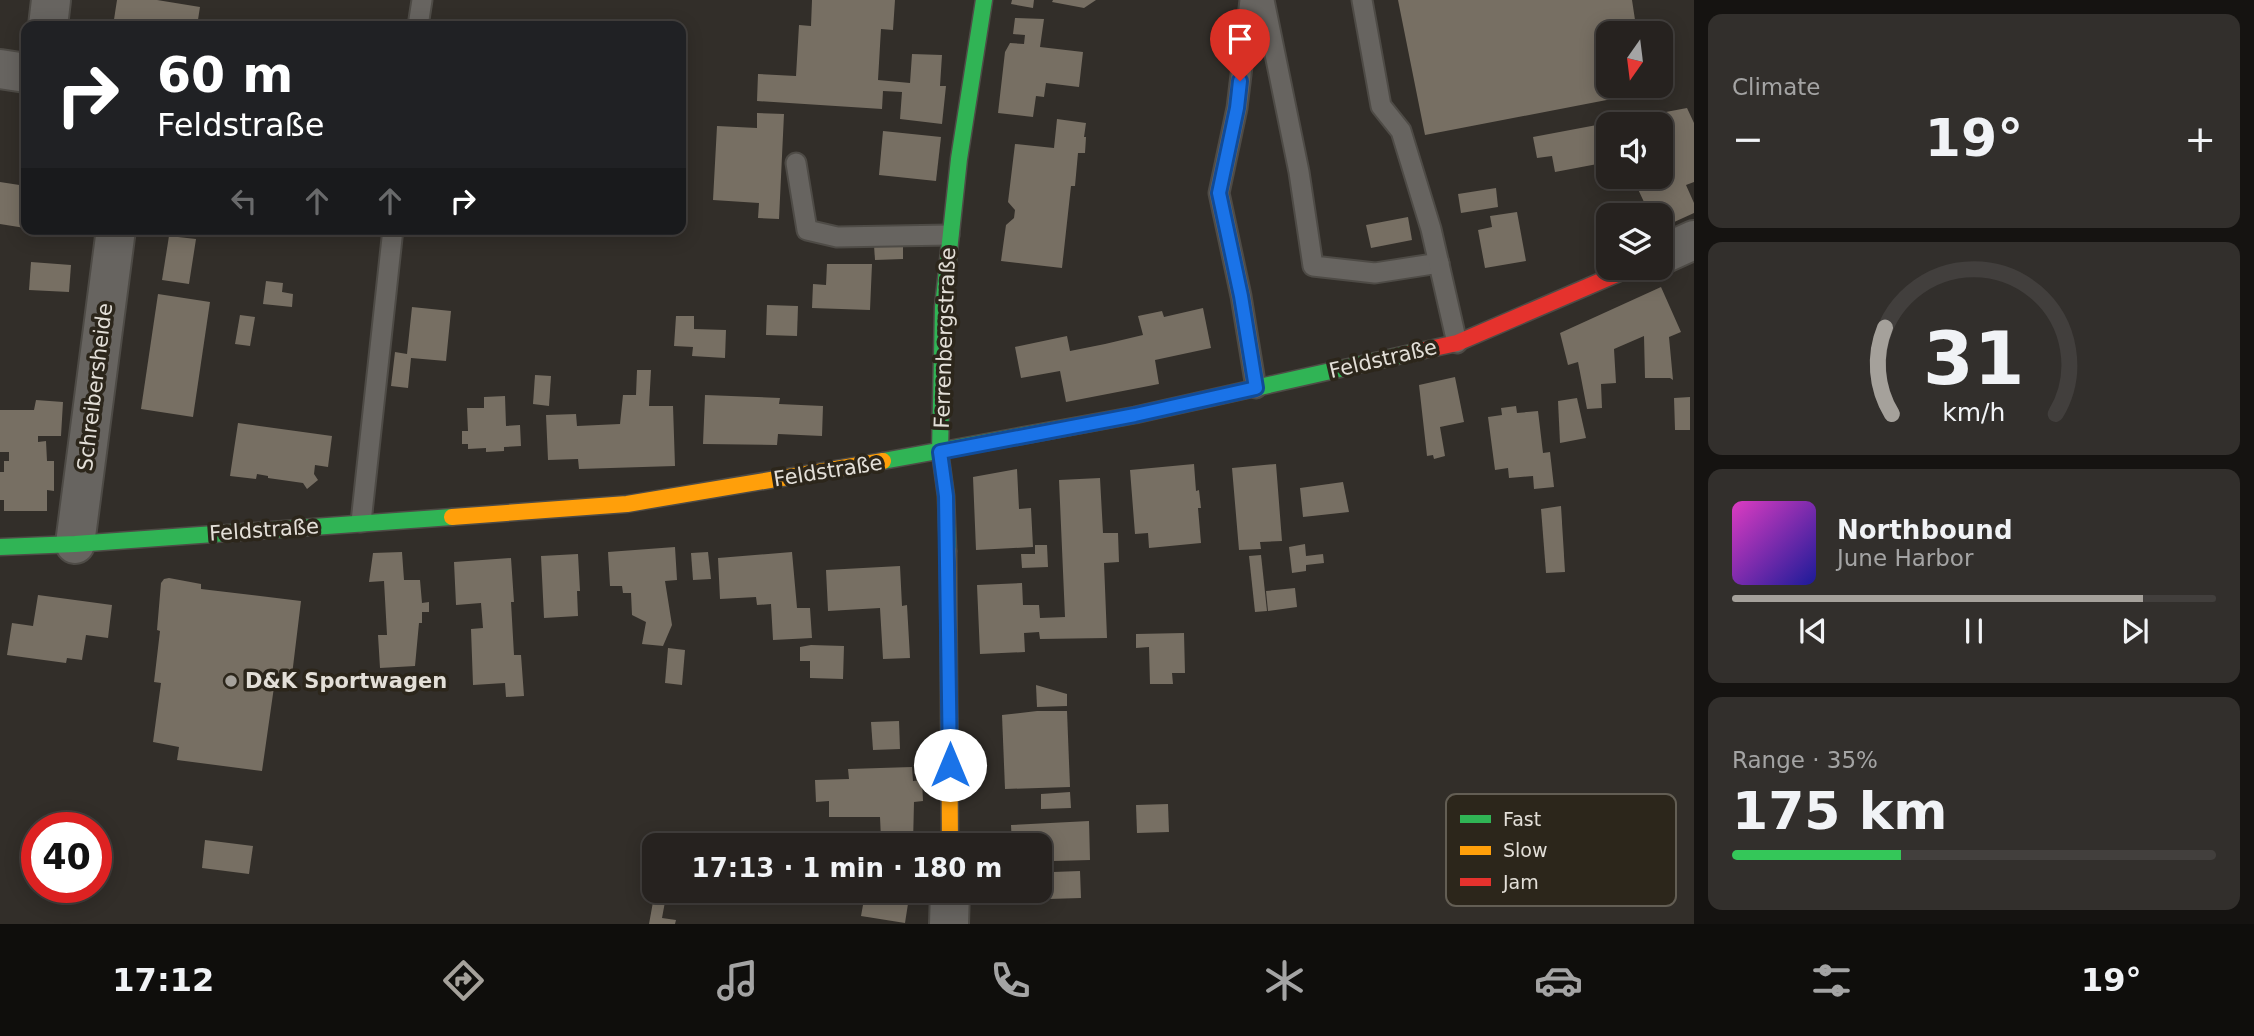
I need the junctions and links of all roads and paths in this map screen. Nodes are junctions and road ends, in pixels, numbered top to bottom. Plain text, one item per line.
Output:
1 (51, 0) edge
2 (422, 0) edge
3 (984, 0) edge
4 (1250, 0) edge
5 (1264, 0) edge
6 (1362, 0) edge
7 (49, 21) edge
8 (419, 21) edge
9 (0, 69) edge
10 (21, 72) edge
11 (796, 163) dead end
12 (115, 235) edge
13 (392, 235) edge
14 (949, 235) junction
15 (1694, 240) edge
16 (1673, 250) edge
17 (1439, 263) junction
18 (1603, 280) edge
19 (1457, 343) junction
20 (1256, 388) junction
21 (940, 452) junction
22 (361, 522) junction
23 (75, 544) junction
24 (0, 547) edge
25 (950, 833) edge
26 (950, 903) edge
27 (949, 924) edge

1 - 7 street
2 - 8 lane
3 - 14 street, Ferrenbergstraße
4 - 20 lane
5 - 17 lane
6 - 17 lane
9 - 10 street
11 - 14 lane
12 - 23 street, Schreibersheide
13 - 22 lane
14 - 21 street, Ferrenbergstraße
15 - 16 street
17 - 19 lane
18 - 19 street, Feldstraße
19 - 20 street, Feldstraße
20 - 21 street, Feldstraße
21 - 22 street, Feldstraße
21 - 25 street, Ferrenbergstraße
22 - 23 street, Feldstraße
23 - 24 street, Feldstraße
26 - 27 street

